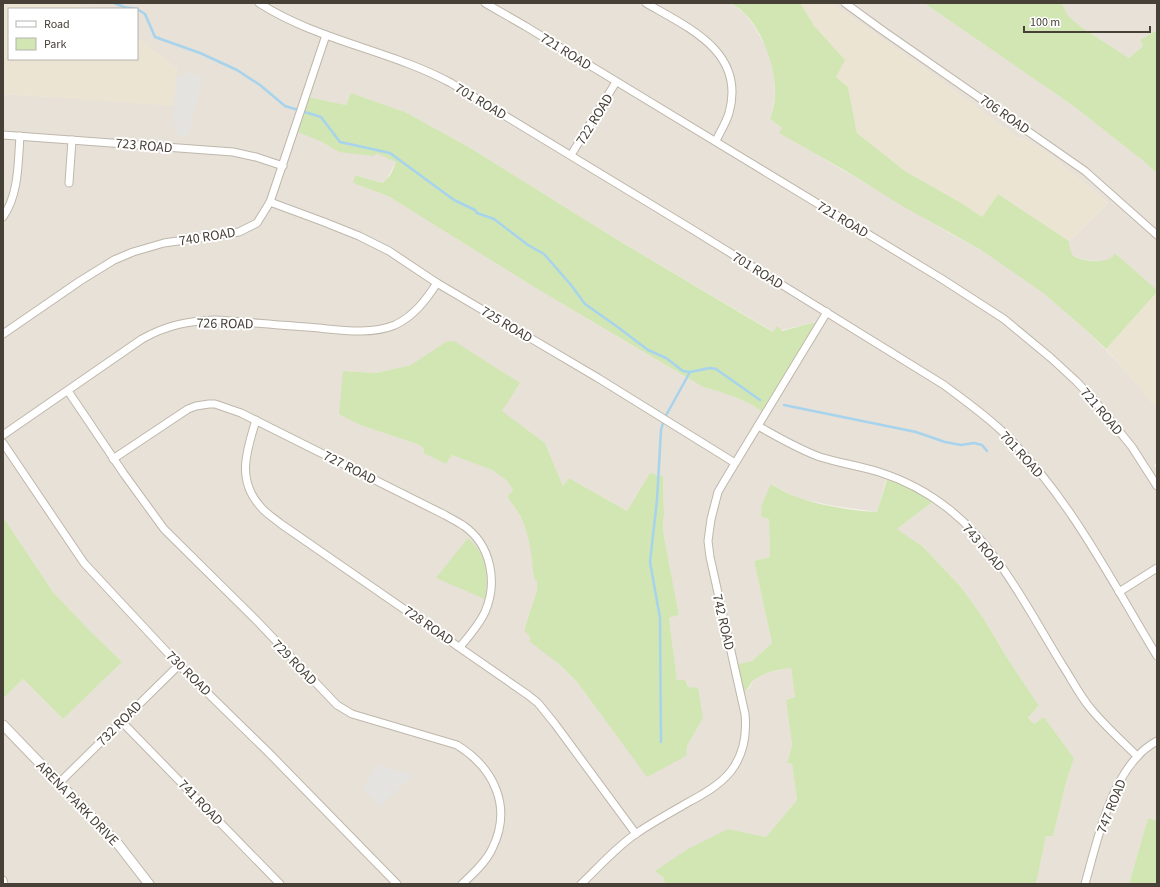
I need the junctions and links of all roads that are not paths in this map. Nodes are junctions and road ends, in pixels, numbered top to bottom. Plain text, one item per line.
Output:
1 (259, 3) edge
2 (485, 3) edge
3 (646, 3) edge
4 (845, 3) edge
5 (326, 35) junction
6 (616, 82) junction
7 (3, 135) edge
8 (20, 136) junction
9 (72, 140) junction
10 (716, 141) junction
11 (570, 155) junction
12 (283, 166) junction
13 (69, 183) dead end
14 (270, 202) junction
15 (3, 217) edge
16 (1157, 235) edge
17 (437, 283) junction
18 (827, 312) junction
19 (3, 334) edge
20 (68, 391) junction
21 (256, 420) junction
22 (758, 426) junction
23 (3, 435) edge
24 (3, 443) edge
25 (113, 459) junction
26 (735, 463) junction
27 (1157, 486) edge
28 (1157, 568) edge
29 (1119, 592) junction
30 (460, 647) junction
31 (1157, 656) edge
32 (179, 664) junction
33 (121, 721) junction
34 (3, 725) edge
35 (1157, 741) edge
36 (1138, 756) junction
37 (59, 783) junction
38 (636, 834) junction
39 (3, 880) edge
40 (4, 884) edge
41 (149, 884) edge
42 (280, 884) edge
43 (397, 884) edge
44 (462, 884) edge
45 (581, 884) edge
46 (1085, 884) edge

1 - 5 street, 701 ROAD
2 - 6 street, 721 ROAD
3 - 10 street
4 - 16 street, 706 ROAD
5 - 11 street, 701 ROAD
5 - 12 street, 740 ROAD
6 - 10 street, 721 ROAD
6 - 11 street, 722 ROAD
7 - 8 street, 723 ROAD
8 - 9 street, 723 ROAD
8 - 15 street
9 - 12 street, 723 ROAD
9 - 13 street
10 - 27 street, 721 ROAD
11 - 18 street, 701 ROAD
12 - 14 street, 740 ROAD
14 - 17 street, 725 ROAD
14 - 19 street, 740 ROAD
17 - 20 street, 726 ROAD
17 - 26 street, 725 ROAD
18 - 22 street, 742 ROAD
18 - 29 street, 701 ROAD
20 - 23 street, 726 ROAD
20 - 25 street, 729 ROAD
21 - 25 street, 727 ROAD
21 - 30 street, 728 ROAD
21 - 30 street, 727 ROAD
22 - 26 street, 742 ROAD
22 - 36 street, 743 ROAD
24 - 32 street, 730 ROAD
25 - 44 street, 729 ROAD
26 - 38 street, 742 ROAD
28 - 29 street
29 - 31 street, 701 ROAD
30 - 38 street, 728 ROAD
32 - 33 street, 732 ROAD
32 - 43 street, 730 ROAD
33 - 37 street, 732 ROAD
33 - 42 street, 741 ROAD
34 - 37 street, ARENA PARK DRIVE
35 - 36 street, 747 ROAD
36 - 46 street, 747 ROAD
37 - 41 street, ARENA PARK DRIVE
38 - 45 street, 742 ROAD
39 - 40 street

